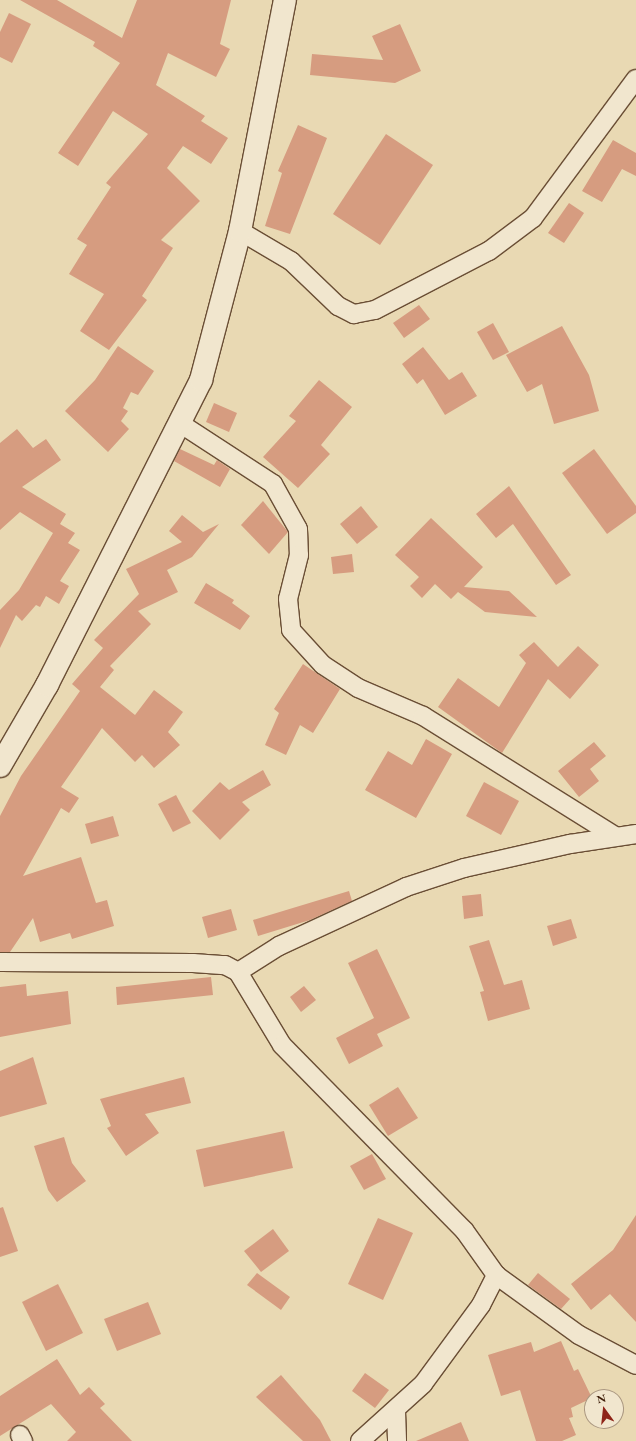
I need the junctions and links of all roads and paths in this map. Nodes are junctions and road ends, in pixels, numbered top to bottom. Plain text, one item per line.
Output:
1 (285, 0) edge
2 (636, 79) edge
3 (240, 231) junction
4 (181, 424) junction
5 (0, 766) edge
6 (636, 834) edge
7 (614, 836) junction
8 (0, 962) edge
9 (238, 972) junction
10 (496, 1275) junction
11 (636, 1365) edge
12 (396, 1411) junction
13 (360, 1441) edge
14 (397, 1441) edge

1 - 3 main road
2 - 3 street
3 - 4 main road
4 - 5 main road
4 - 7 street
6 - 7 street
7 - 9 street
8 - 9 street
9 - 10 street
10 - 11 street
10 - 12 street
12 - 13 street
12 - 14 street

